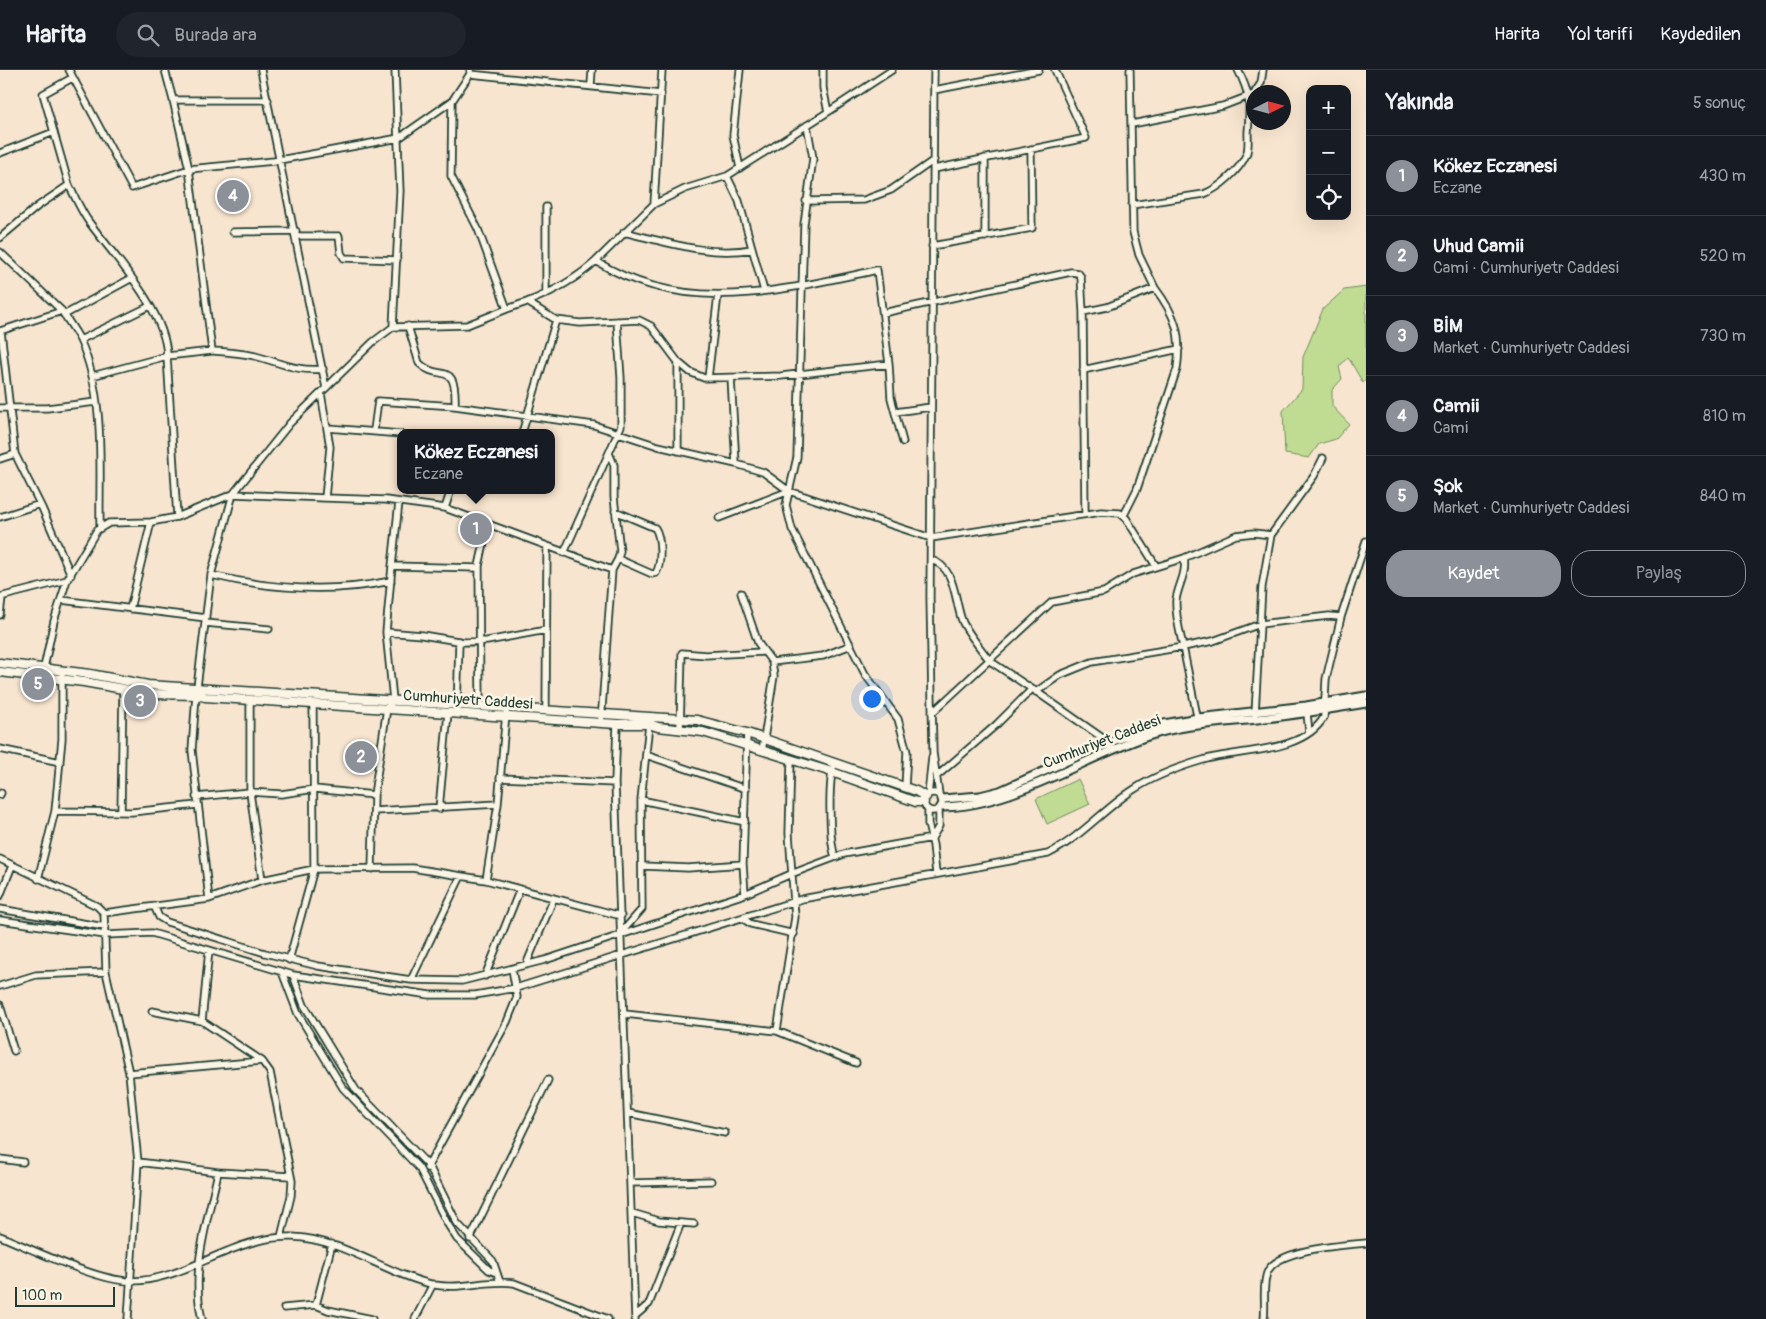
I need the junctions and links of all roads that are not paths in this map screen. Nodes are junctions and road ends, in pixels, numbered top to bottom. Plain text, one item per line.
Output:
1 (69, 70) edge
2 (165, 70) edge
3 (261, 70) edge
4 (395, 70) edge
5 (592, 70) edge
6 (662, 70) edge
7 (740, 70) edge
8 (823, 70) edge
9 (892, 70) edge
10 (934, 70) edge
11 (1039, 70) edge
12 (1056, 70) edge
13 (1130, 70) edge
14 (1238, 70) edge
15 (1263, 70) edge
16 (470, 72) edge
17 (72, 78) junction
18 (1247, 85) edge
19 (1260, 85) edge
20 (591, 86) junction
21 (934, 90) junction
22 (661, 94) junction
23 (1246, 97) edge
24 (173, 100) junction
25 (268, 100) junction
26 (452, 101) junction
27 (828, 112) junction
28 (1132, 124) junction
29 (807, 125) junction
30 (1249, 130) edge
31 (54, 132) junction
32 (399, 138) junction
33 (1031, 149) junction
34 (0, 153) edge
35 (985, 158) junction
36 (280, 160) junction
37 (934, 160) junction
38 (740, 168) junction
39 (189, 169) junction
40 (934, 169) junction
41 (727, 176) junction
42 (69, 185) junction
43 (806, 202) junction
44 (654, 204) junction
45 (1132, 205) junction
46 (546, 207) dead end
47 (233, 232) dead end
48 (624, 232) junction
49 (296, 233) junction
50 (985, 237) junction
51 (0, 238) edge
52 (932, 246) junction
53 (752, 249) junction
54 (0, 252) edge
55 (397, 260) junction
56 (596, 261) junction
57 (132, 278) junction
58 (803, 286) junction
59 (1154, 288) junction
60 (764, 291) junction
61 (546, 294) junction
62 (718, 295) junction
63 (527, 302) junction
64 (931, 303) junction
65 (150, 306) junction
66 (507, 309) junction
67 (1083, 312) junction
68 (63, 313) junction
69 (882, 313) junction
70 (556, 320) junction
71 (617, 321) junction
72 (408, 326) junction
73 (394, 327) junction
74 (0, 331) edge
75 (80, 340) junction
76 (1179, 349) junction
77 (212, 351) junction
78 (167, 356) junction
79 (678, 362) junction
80 (888, 364) junction
81 (323, 369) junction
82 (1083, 370) junction
83 (798, 374) junction
84 (92, 376) junction
85 (708, 378) junction
86 (731, 378) junction
87 (326, 388) junction
88 (321, 393) junction
89 (96, 402) junction
90 (455, 406) junction
91 (931, 407) junction
92 (0, 408) edge
93 (10, 408) junction
94 (895, 412) junction
95 (527, 417) junction
96 (328, 428) junction
97 (523, 429) edge
98 (374, 430) junction
99 (619, 432) junction
100 (397, 433) edge
101 (902, 442) dead end
102 (678, 451) junction
103 (609, 453) junction
104 (15, 454) junction
105 (1323, 458) dead end
106 (0, 459) edge
107 (736, 464) junction
108 (789, 490) junction
109 (233, 494) junction
110 (450, 494) edge
111 (325, 498) junction
112 (399, 502) junction
113 (40, 504) junction
114 (445, 508) junction
115 (615, 511) junction
116 (1086, 514) junction
117 (1124, 515) junction
118 (0, 517) edge
119 (177, 518) junction
120 (719, 518) dead end
121 (151, 522) junction
122 (488, 525) junction
123 (100, 527) junction
124 (1271, 535) junction
125 (931, 538) junction
126 (1366, 541) edge
127 (547, 547) junction
128 (564, 553) junction
129 (1184, 558) junction
130 (618, 559) junction
131 (931, 560) junction
132 (392, 566) junction
133 (1156, 566) junction
134 (479, 568) junction
135 (612, 570) junction
136 (211, 575) junction
137 (69, 578) junction
138 (391, 581) junction
139 (741, 594) dead end
140 (1, 597) edge
141 (61, 600) junction
142 (130, 609) junction
143 (0, 615) edge
144 (1341, 617) junction
145 (205, 620) junction
146 (1260, 624) junction
147 (269, 629) dead end
148 (546, 630) junction
149 (386, 632) junction
150 (459, 641) junction
151 (478, 641) junction
152 (851, 645) junction
153 (1183, 647) junction
154 (763, 652) junction
155 (990, 661) junction
156 (772, 662) junction
157 (0, 663) edge
158 (43, 668) junction
159 (0, 672) edge
160 (62, 675) junction
161 (42, 677) junction
162 (123, 688) junction
163 (1034, 690) junction
164 (197, 691) junction
165 (1366, 696) edge
166 (250, 699) junction
167 (392, 700) junction
168 (1366, 703) edge
169 (458, 704) junction
170 (313, 705) junction
171 (480, 706) junction
172 (1325, 706) junction
173 (387, 708) junction
174 (505, 708) junction
175 (546, 710) junction
176 (448, 712) junction
177 (457, 713) junction
178 (932, 713) junction
179 (1307, 713) junction
180 (601, 714) junction
181 (1255, 716) junction
182 (506, 717) junction
183 (680, 719) junction
184 (1199, 721) junction
185 (601, 722) junction
186 (617, 724) junction
187 (649, 724) junction
188 (680, 729) junction
189 (747, 733) junction
190 (1309, 733) junction
191 (764, 739) junction
192 (1107, 743) junction
193 (747, 744) junction
194 (0, 749) edge
195 (762, 751) junction
196 (1111, 751) junction
197 (933, 753) junction
198 (646, 755) junction
199 (790, 760) junction
200 (60, 762) junction
201 (833, 768) junction
202 (938, 776) junction
203 (500, 778) junction
204 (615, 782) junction
205 (905, 788) junction
206 (315, 789) junction
207 (746, 789) junction
208 (250, 792) junction
209 (374, 796) junction
210 (196, 797) junction
211 (940, 797) junction
212 (641, 800) junction
213 (926, 801) junction
214 (498, 804) junction
215 (197, 805) junction
216 (940, 808) junction
217 (439, 809) junction
218 (55, 811) junction
219 (374, 811) junction
220 (121, 812) junction
221 (745, 822) junction
222 (932, 838) junction
223 (835, 857) junction
224 (0, 859) edge
225 (743, 864) junction
226 (12, 866) junction
227 (643, 866) junction
228 (372, 869) junction
229 (314, 870) junction
230 (791, 874) junction
231 (936, 874) junction
232 (461, 876) junction
233 (38, 879) junction
234 (262, 880) junction
235 (486, 880) junction
236 (520, 889) junction
237 (745, 894) junction
238 (0, 896) edge
239 (554, 898) junction
240 (209, 899) junction
241 (794, 902) junction
242 (155, 908) junction
243 (0, 909) edge
244 (104, 913) junction
245 (621, 916) junction
246 (742, 918) junction
247 (0, 920) edge
248 (105, 927) junction
249 (621, 933) junction
250 (794, 934) junction
251 (105, 935) junction
252 (209, 950) junction
253 (622, 957) junction
254 (289, 960) junction
255 (526, 965) junction
256 (512, 969) junction
257 (106, 972) junction
258 (282, 972) junction
259 (293, 975) junction
260 (485, 976) junction
261 (411, 980) junction
262 (0, 986) edge
263 (516, 988) junction
264 (0, 1005) edge
265 (152, 1011) dead end
266 (625, 1014) junction
267 (202, 1021) junction
268 (777, 1031) junction
269 (14, 1051) dead end
270 (262, 1061) junction
271 (856, 1063) dead end
272 (129, 1073) junction
273 (548, 1080) dead end
274 (628, 1113) junction
275 (725, 1133) dead end
276 (0, 1159) edge
277 (23, 1162) dead end
278 (138, 1162) junction
279 (429, 1166) junction
280 (218, 1172) junction
281 (423, 1172) junction
282 (291, 1176) junction
283 (711, 1181) dead end
284 (631, 1183) junction
285 (632, 1213) junction
286 (680, 1223) junction
287 (694, 1224) dead end
288 (0, 1236) edge
289 (281, 1237) junction
290 (470, 1239) junction
291 (1366, 1243) edge
292 (332, 1244) junction
293 (199, 1262) junction
294 (497, 1272) junction
295 (131, 1281) junction
296 (500, 1282) junction
297 (433, 1284) junction
298 (316, 1305) junction
299 (284, 1308) dead end
300 (635, 1318) edge
301 (128, 1319) edge
302 (202, 1319) edge
303 (372, 1319) edge
304 (415, 1319) edge
305 (608, 1319) edge
306 (1264, 1319) edge

1 - 17 street
2 - 24 street
3 - 25 street
4 - 32 street
5 - 20 street
6 - 22 street
7 - 38 street
8 - 27 street
9 - 27 street
10 - 21 street
11 - 21 street
12 - 33 street
13 - 28 street
14 - 18 street
15 - 19 street
16 - 20 street
16 - 26 street
17 - 31 street
17 - 39 street
20 - 22 street
21 - 37 street
22 - 44 street
23 - 28 street
24 - 25 street
24 - 39 street
25 - 36 street
26 - 32 street
26 - 66 street
27 - 29 street
28 - 45 street
29 - 38 street
29 - 43 street
30 - 45 street
31 - 34 street
31 - 42 street
32 - 36 street
32 - 55 street
33 - 35 street
33 - 50 street
35 - 40 street
35 - 50 street
36 - 39 street
36 - 49 street
37 - 40 street
37 - 43 street
38 - 41 street
39 - 77 street
40 - 52 street
41 - 44 street
41 - 53 street
42 - 51 street
42 - 57 street
43 - 58 street
44 - 48 street
45 - 59 street
46 - 61 street
47 - 49 street
48 - 53 street
48 - 56 street
49 - 55 street
49 - 81 street
50 - 52 street
52 - 64 street
53 - 60 street
54 - 68 street
55 - 73 street
56 - 61 street
56 - 62 street
57 - 65 street
57 - 68 street
58 - 60 street
58 - 69 street
58 - 83 street
59 - 67 street
59 - 76 street
60 - 62 street
61 - 63 street
62 - 85 street
63 - 66 street
63 - 70 street
64 - 67 street
64 - 69 street
64 - 91 street
65 - 75 street
65 - 78 street
66 - 72 street
67 - 82 street
68 - 74 street
68 - 75 street
69 - 80 street
70 - 71 street
70 - 95 street
71 - 79 street
71 - 99 street
72 - 73 street
72 - 90 street
73 - 87 street
74 - 93 street
75 - 84 street
76 - 82 street
76 - 117 street
77 - 78 street
77 - 81 street
78 - 84 street
78 - 119 street
79 - 85 street
79 - 102 street
80 - 83 street
80 - 94 street
81 - 87 street
82 - 116 street
83 - 86 street
83 - 108 street
84 - 89 street
85 - 86 street
86 - 107 street
87 - 88 street
88 - 96 street
88 - 109 street
89 - 93 street
89 - 123 street
90 - 95 street
90 - 98 street
91 - 94 street
91 - 125 street
92 - 93 street
93 - 104 street
94 - 101 street
95 - 97 street
95 - 99 street
96 - 98 street
96 - 111 street
98 - 100 street
99 - 102 street
99 - 103 street
102 - 107 street
103 - 115 street
103 - 128 street
104 - 106 street
104 - 113 street
105 - 124 street
107 - 108 street
108 - 120 street
108 - 125 street
108 - 152 street
109 - 111 street
109 - 119 street
109 - 136 street
110 - 114 street
111 - 112 street
112 - 114 street
112 - 132 street
113 - 118 street
113 - 137 street
114 - 122 street
115 - 130 street
115 - 130 street
116 - 117 street
116 - 125 street
117 - 133 street
119 - 121 street
121 - 123 street
121 - 142 street
122 - 127 street
122 - 134 street
123 - 137 street
124 - 129 street
124 - 146 street
125 - 131 street
126 - 144 street
127 - 128 street
127 - 148 street
128 - 135 street
129 - 133 street
129 - 153 street
130 - 135 street
131 - 155 street
131 - 178 street
132 - 134 street
132 - 138 street
133 - 155 street
134 - 151 street
135 - 180 street
136 - 138 street
136 - 145 street
137 - 140 street
137 - 141 street
138 - 149 street
139 - 154 street
140 - 143 street
141 - 142 street
141 - 158 street
142 - 145 street
144 - 146 street
144 - 172 street
145 - 147 street
145 - 164 street
146 - 153 street
146 - 181 street
148 - 151 street
148 - 175 street
149 - 150 street
149 - 167 street
150 - 151 street
150 - 169 street
151 - 171 street
152 - 156 street
152 - 205 street
153 - 163 street
153 - 184 street
154 - 156 street
154 - 183 street
155 - 163 street
155 - 178 street
156 - 191 street
157 - 158 main road
158 - 160 main road
158 - 161 street
159 - 161 main road, Cumhuriyetr Caddesi
160 - 161 main road, Cumhuriyetr Caddesi
160 - 162 main road, Cumhuriyetr Caddesi
160 - 164 main road
160 - 200 street
162 - 164 main road, Cumhuriyetr Caddesi
162 - 220 street
163 - 192 street
163 - 202 street
164 - 166 main road, Cumhuriyetr Caddesi
164 - 167 main road
164 - 210 street
165 - 172 street, Cumhuriyet Caddesi
166 - 170 main road, Cumhuriyetr Caddesi
166 - 208 street
167 - 169 main road
167 - 173 street
168 - 172 street, Cumhuriyet Caddesi
169 - 171 main road
169 - 177 street
170 - 173 main road, Cumhuriyetr Caddesi
170 - 206 street
171 - 174 main road
172 - 179 street, Cumhuriyet Caddesi
172 - 181 street, Cumhuriyet Caddesi
172 - 190 street
173 - 176 main road, Cumhuriyetr Caddesi
173 - 209 street
174 - 175 main road
174 - 182 street
175 - 180 main road
176 - 177 main road, Cumhuriyetr Caddesi
176 - 217 street
177 - 182 main road, Cumhuriyetr Caddesi
178 - 197 street
179 - 181 street, Cumhuriyet Caddesi
179 - 190 street
180 - 183 main road
180 - 185 street
181 - 184 street, Cumhuriyet Caddesi
182 - 185 main road, Cumhuriyetr Caddesi
182 - 203 street
183 - 188 street
183 - 189 main road
184 - 192 street, Cumhuriyet Caddesi
184 - 196 street, Cumhuriyet Caddesi
185 - 186 main road, Cumhuriyetr Caddesi
186 - 187 main road, Cumhuriyetr Caddesi
186 - 204 street
187 - 188 main road, Cumhuriyetr Caddesi
187 - 198 street
188 - 193 main road, Cumhuriyetr Caddesi
189 - 191 main road
189 - 193 street
190 - 231 street
191 - 195 street
191 - 201 main road
192 - 196 street
192 - 211 street, Cumhuriyet Caddesi
193 - 195 main road, Cumhuriyetr Caddesi
193 - 207 street
194 - 200 street
195 - 199 main road, Cumhuriyetr Caddesi
196 - 216 street, Cumhuriyet Caddesi
197 - 202 street
197 - 213 street
198 - 207 street
198 - 212 street
199 - 201 main road, Cumhuriyetr Caddesi
199 - 230 street
200 - 218 street
201 - 205 main road
201 - 213 main road, Cumhuriyetr Caddesi
201 - 223 street
202 - 211 street
203 - 204 street
203 - 214 street
204 - 245 street
205 - 213 main road
206 - 208 street
206 - 209 street
206 - 229 street
207 - 221 street
208 - 210 street
208 - 234 street
209 - 219 street
210 - 215 street
211 - 213 street
211 - 216 street
212 - 221 street
212 - 227 street
213 - 216 street
213 - 222 street
214 - 217 street
214 - 235 street
215 - 220 street
215 - 240 street
216 - 222 street
217 - 219 street
218 - 220 street
218 - 233 street
219 - 228 street
221 - 225 street
222 - 223 street
222 - 231 street
223 - 230 street
224 - 226 street
225 - 227 street
225 - 237 street
226 - 233 street
226 - 238 street
227 - 249 street
228 - 229 street
228 - 232 street
229 - 234 street
229 - 254 street
230 - 237 street
230 - 241 street
231 - 241 street
232 - 235 street
232 - 261 street
233 - 244 street
234 - 240 street
235 - 236 street
236 - 239 street
236 - 260 street
237 - 249 street
239 - 245 street
239 - 255 street
240 - 242 street
241 - 246 street
241 - 250 street
242 - 244 street
242 - 254 street
243 - 248 street
244 - 248 street
245 - 249 street
246 - 250 street
246 - 253 street
247 - 251 street
248 - 251 street
249 - 253 street
249 - 255 street
250 - 268 street
251 - 252 street
251 - 257 street
252 - 258 street
252 - 267 street
253 - 263 street
253 - 266 street
254 - 261 street
255 - 256 street
256 - 260 street
256 - 263 street
257 - 262 street
257 - 272 street
258 - 259 street
258 - 281 street
259 - 263 street
259 - 279 street
260 - 261 street
263 - 279 street
264 - 269 street
265 - 267 street
266 - 268 street
266 - 274 street
267 - 270 street
268 - 271 street
270 - 272 street
270 - 282 street
272 - 278 street
273 - 290 street
274 - 275 street
274 - 284 street
276 - 277 street
278 - 280 street
278 - 295 street
279 - 281 street
279 - 290 street
280 - 282 street
280 - 293 street
281 - 294 street
282 - 289 street
283 - 284 street
284 - 285 street
285 - 286 street
285 - 300 street
286 - 287 street
286 - 300 street
288 - 295 street
289 - 292 street
289 - 293 street
290 - 294 street
291 - 306 street
292 - 297 street
292 - 298 street
293 - 295 street
293 - 302 street
294 - 296 street
295 - 301 street
296 - 297 street
296 - 305 street
297 - 304 street
298 - 299 street
298 - 303 street

